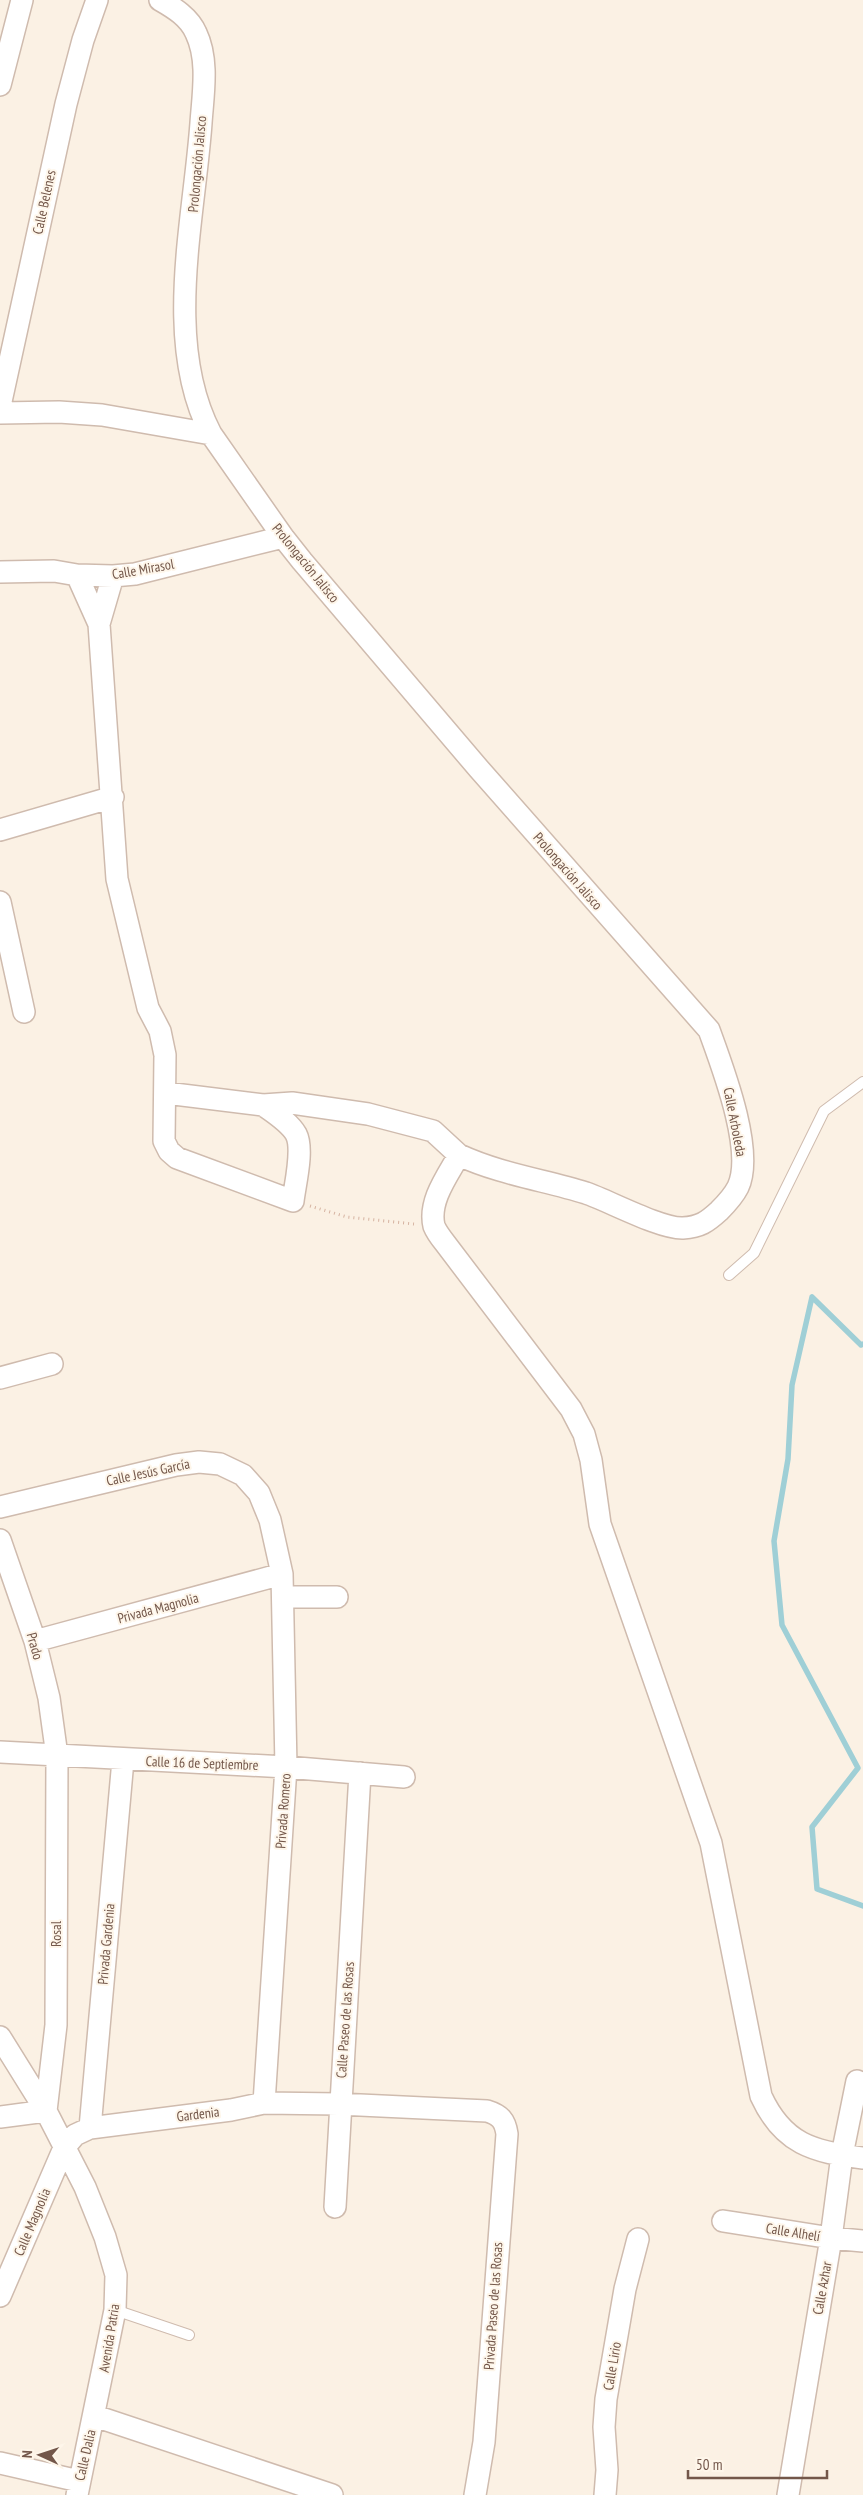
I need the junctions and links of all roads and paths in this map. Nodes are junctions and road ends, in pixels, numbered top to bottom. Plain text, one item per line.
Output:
1 (22, 0) edge
2 (97, 0) edge
3 (160, 0) edge
4 (0, 81) edge
5 (0, 406) edge
6 (0, 413) edge
7 (211, 434) junction
8 (283, 537) junction
9 (0, 572) edge
10 (77, 575) junction
11 (112, 576) junction
12 (99, 624) junction
13 (113, 798) junction
14 (0, 830) edge
15 (0, 902) edge
16 (24, 1012) dead end
17 (709, 1030) joint
18 (863, 1082) edge
19 (166, 1093) junction
20 (263, 1105) junction
21 (459, 1155) junction
22 (293, 1201) junction
23 (434, 1226) junction
24 (730, 1275) dead end
25 (52, 1364) dead end
26 (0, 1378) edge
27 (0, 1507) edge
28 (270, 1520) joint
29 (0, 1540) edge
30 (282, 1574) junction
31 (283, 1597) junction
32 (337, 1597) dead end
33 (35, 1641) junction
34 (0, 1752) edge
35 (56, 1756) junction
36 (123, 1760) junction
37 (286, 1767) junction
38 (360, 1773) junction
39 (404, 1777) dead end
40 (0, 2037) edge
41 (857, 2080) dead end
42 (264, 2103) junction
43 (339, 2104) junction
44 (46, 2111) junction
45 (0, 2117) edge
46 (90, 2128) junction
47 (64, 2148) junction
48 (842, 2155) junction
49 (863, 2158) edge
50 (335, 2207) dead end
51 (723, 2221) dead end
52 (831, 2238) junction
53 (638, 2239) dead end
54 (863, 2241) edge
55 (0, 2296) edge
56 (115, 2310) junction
57 (189, 2335) dead end
58 (95, 2416) junction
59 (0, 2463) edge
60 (78, 2488) edge
61 (332, 2495) edge
62 (475, 2495) edge
63 (605, 2495) edge
64 (788, 2495) edge

1 - 4 street
2 - 5 street, Calle Belenes
3 - 7 street, Prolongación Jalisco
6 - 7 street
7 - 8 street, Prolongación Jalisco
8 - 11 street, Calle Mirasol
8 - 17 street, Prolongación Jalisco
9 - 10 street, Calle Mirasol
10 - 11 street, Calle Mirasol
10 - 12 street
11 - 12 street
12 - 13 street
13 - 14 street
13 - 19 street
15 - 16 street
17 - 21 street, Calle Arboleda
18 - 24 lane
19 - 20 street, Calle Arboleda
19 - 22 street
20 - 21 street, Calle Arboleda
20 - 22 street
21 - 23 street
22 - 23 path
23 - 48 street
25 - 26 street
27 - 28 street, Calle Jesús García
28 - 30 street, Privada Romero
29 - 33 street, Prado
30 - 31 street, Privada Romero
30 - 33 street, Privada Magnolia
31 - 32 street
31 - 37 street, Privada Romero
33 - 35 street, Prado
34 - 35 street, Calle 16 de Septiembre
35 - 36 street, Calle 16 de Septiembre
35 - 44 street, Rosal
36 - 37 street, Calle 16 de Septiembre
36 - 46 street, Privada Gardenia
37 - 38 street, Calle 16 de Septiembre
37 - 42 street, Privada Romero
38 - 39 street, Calle 16 de Septiembre
38 - 43 street, Calle Paseo de las Rosas
40 - 44 street, Avenida Patria
41 - 48 street, Calle Azhar
42 - 43 street, Gardenia
42 - 46 street, Gardenia
43 - 50 street
43 - 62 street, Privada Paseo de las Rosas
44 - 45 street
44 - 47 street, Avenida Patria
46 - 47 street, Gardenia
47 - 55 street, Calle Magnolia
47 - 56 street, Avenida Patria
48 - 49 street
48 - 52 street, Calle Azhar
51 - 52 street, Calle Alhelí
52 - 54 street, Calle Alhelí
52 - 64 street, Calle Azhar
53 - 63 street, Calle Lirio
56 - 57 lane
56 - 58 street, Avenida Patria
58 - 60 street, Calle Dalia
58 - 61 street
59 - 60 street

